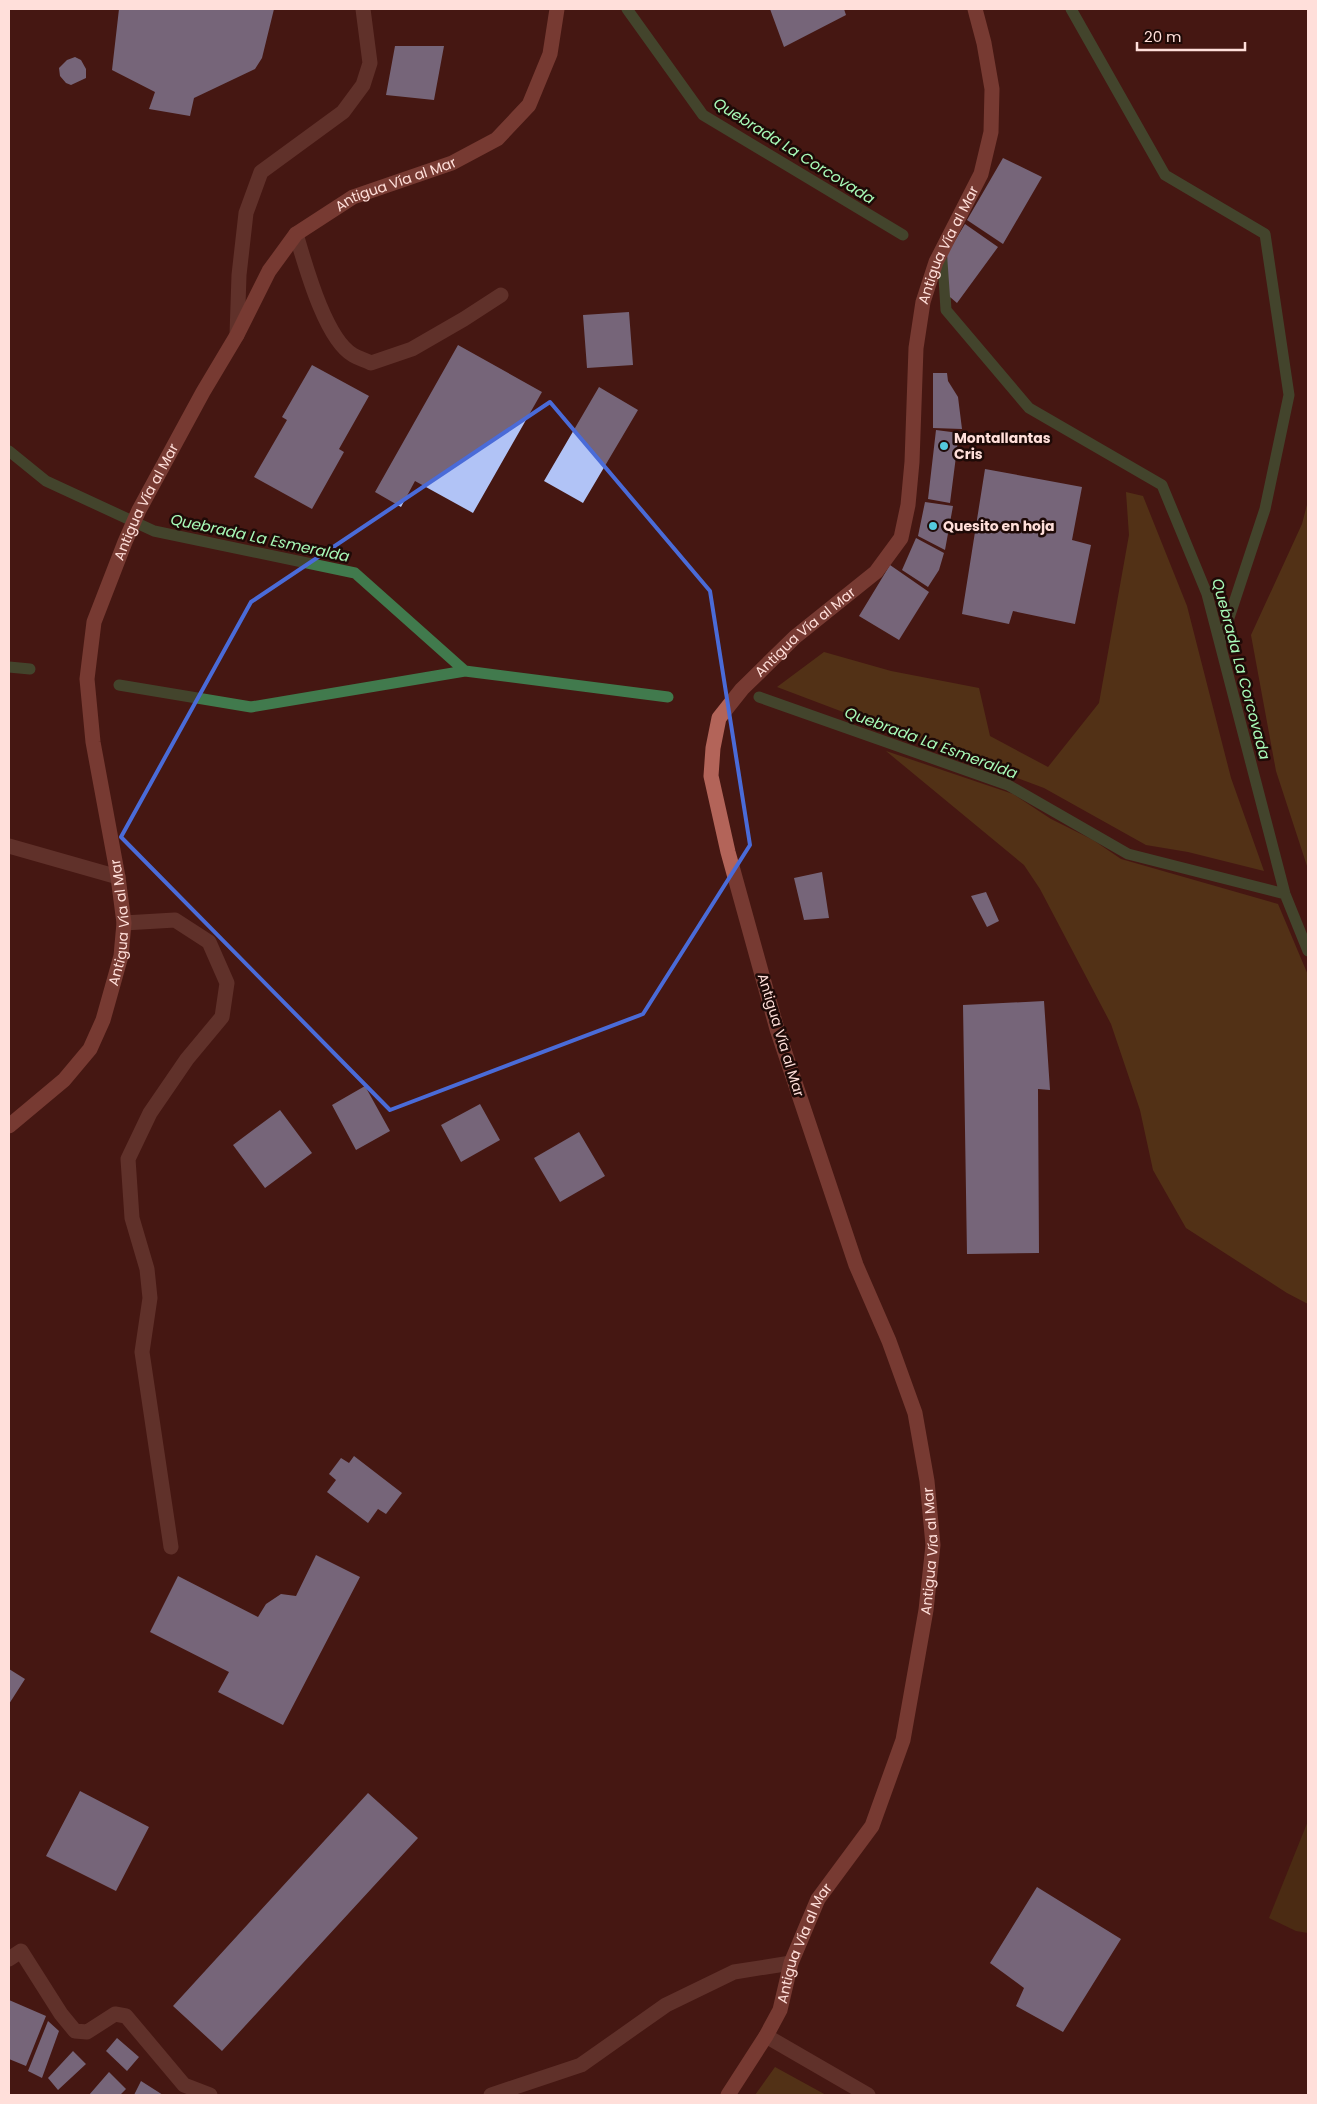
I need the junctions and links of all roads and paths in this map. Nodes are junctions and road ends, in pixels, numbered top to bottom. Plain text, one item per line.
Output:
1 (363, 9) edge
2 (557, 9) edge
3 (975, 9) edge
4 (296, 234) junction
5 (501, 295) dead end
6 (237, 335) junction
7 (9, 846) edge
8 (118, 877) junction
9 (124, 924) junction
10 (9, 1126) edge
11 (171, 1547) dead end
12 (9, 1959) edge
13 (791, 1963) junction
14 (766, 2036) junction
15 (210, 2095) edge
16 (491, 2095) edge
17 (728, 2095) edge
18 (868, 2095) edge

1 - 6 street
2 - 4 main road, Antigua Vía al Mar
3 - 13 main road, Antigua Vía al Mar
4 - 5 street
4 - 6 main road, Antigua Vía al Mar
6 - 8 main road, Antigua Vía al Mar
7 - 8 street
8 - 9 main road, Antigua Vía al Mar
9 - 10 main road, Antigua Vía al Mar
9 - 11 street
12 - 15 street
13 - 14 main road, Antigua Vía al Mar
13 - 16 street
14 - 17 main road, Antigua Vía al Mar
14 - 18 street

